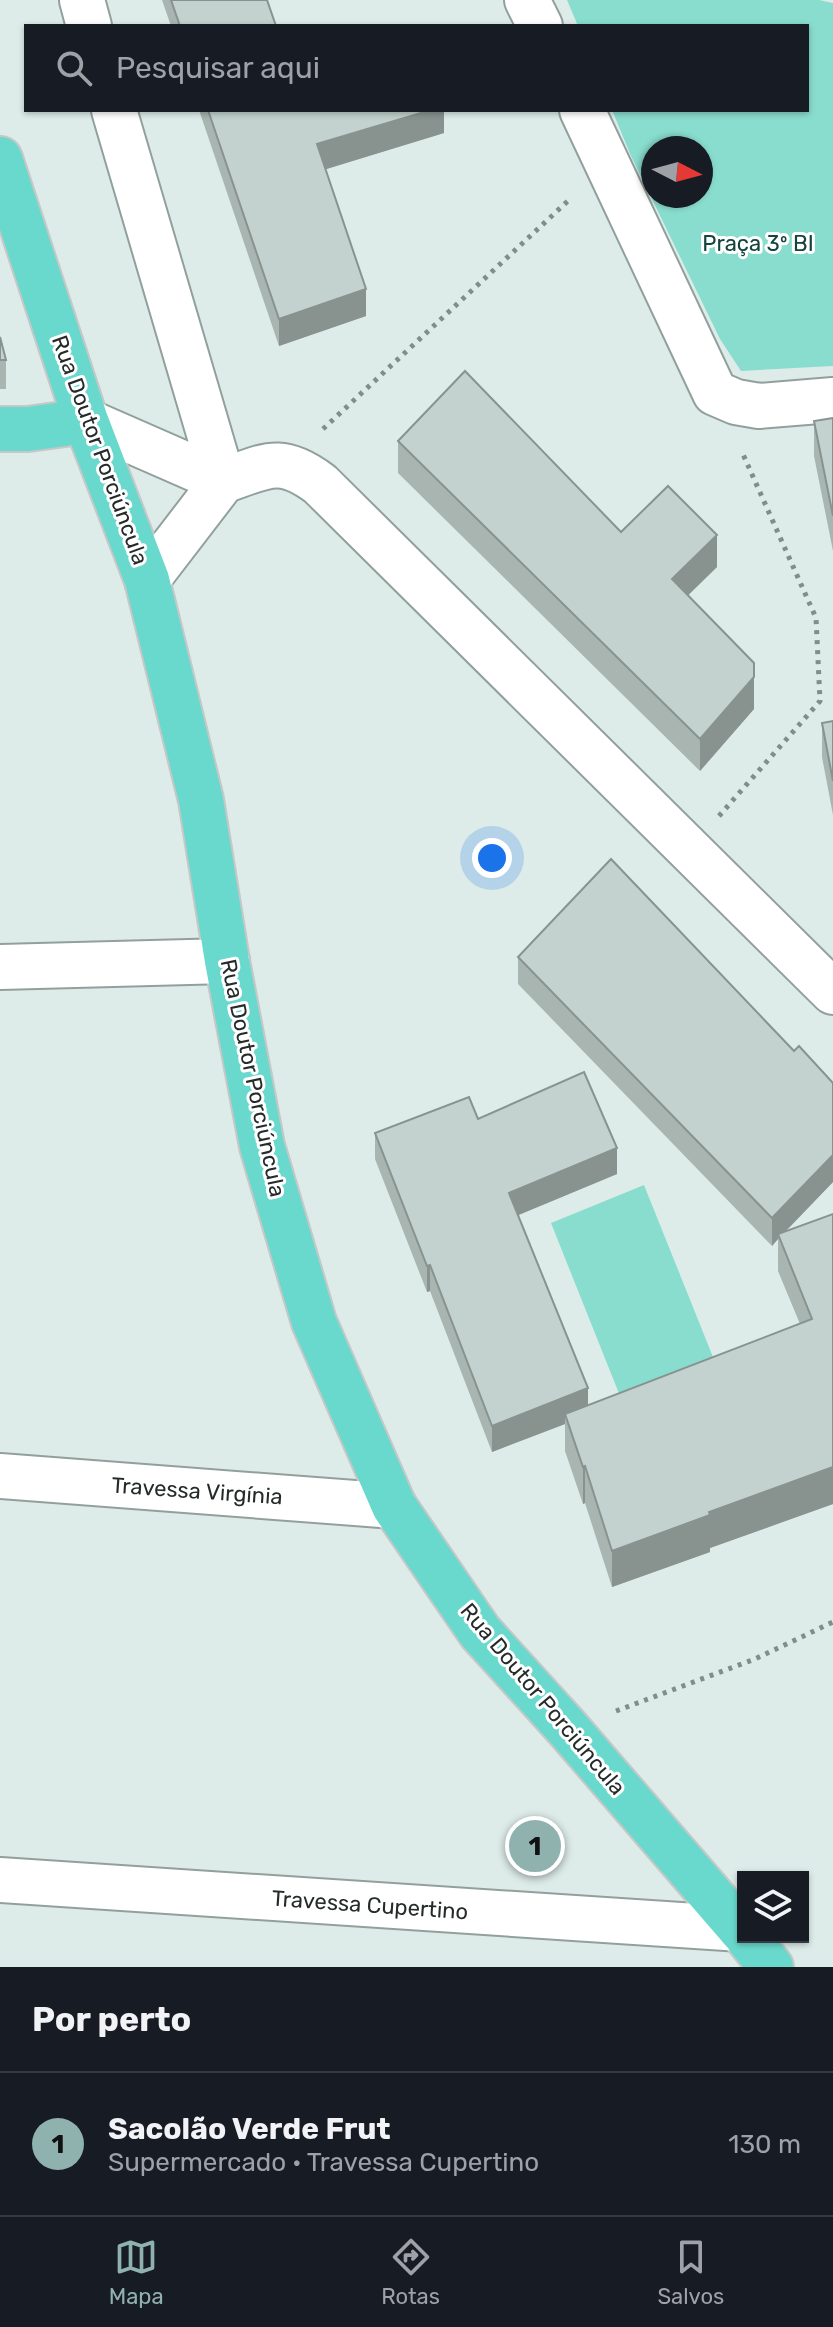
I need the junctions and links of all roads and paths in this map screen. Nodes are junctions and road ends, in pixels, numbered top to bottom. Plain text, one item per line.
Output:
1 (82, 0) edge
2 (527, 0) edge
3 (88, 24) edge
4 (539, 24) edge
5 (115, 112) edge
6 (583, 112) edge
7 (0, 159) edge
8 (609, 163) junction
9 (715, 393) junction
10 (833, 400) edge
11 (86, 421) junction
12 (0, 429) edge
13 (285, 465) junction
14 (223, 481) junction
15 (147, 580) junction
16 (690, 848) junction
17 (227, 961) junction
18 (0, 967) edge
19 (833, 992) edge
20 (0, 1476) edge
21 (394, 1506) junction
22 (833, 1622) edge
23 (568, 1729) junction
24 (0, 1880) edge
25 (737, 1926) edge
26 (737, 1933) edge
27 (751, 1943) edge
28 (771, 1967) edge

1 - 3 street
2 - 4 street
5 - 14 street
6 - 8 street
7 - 11 main road, Rua Doutor Porciúncula
8 - 9 street
8 - 13 path
9 - 10 street
9 - 16 path
11 - 12 main road
11 - 14 street
11 - 15 main road, Rua Doutor Porciúncula
13 - 14 street
13 - 16 street
14 - 15 street
15 - 17 main road, Rua Doutor Porciúncula
16 - 19 street
17 - 18 street
17 - 21 main road, Rua Doutor Porciúncula
20 - 21 street, Travessa Virgínia
21 - 23 main road, Rua Doutor Porciúncula
22 - 23 path
23 - 25 main road, Rua Doutor Porciúncula
24 - 26 street, Travessa Cupertino
27 - 28 main road, Rua Doutor Porciúncula

